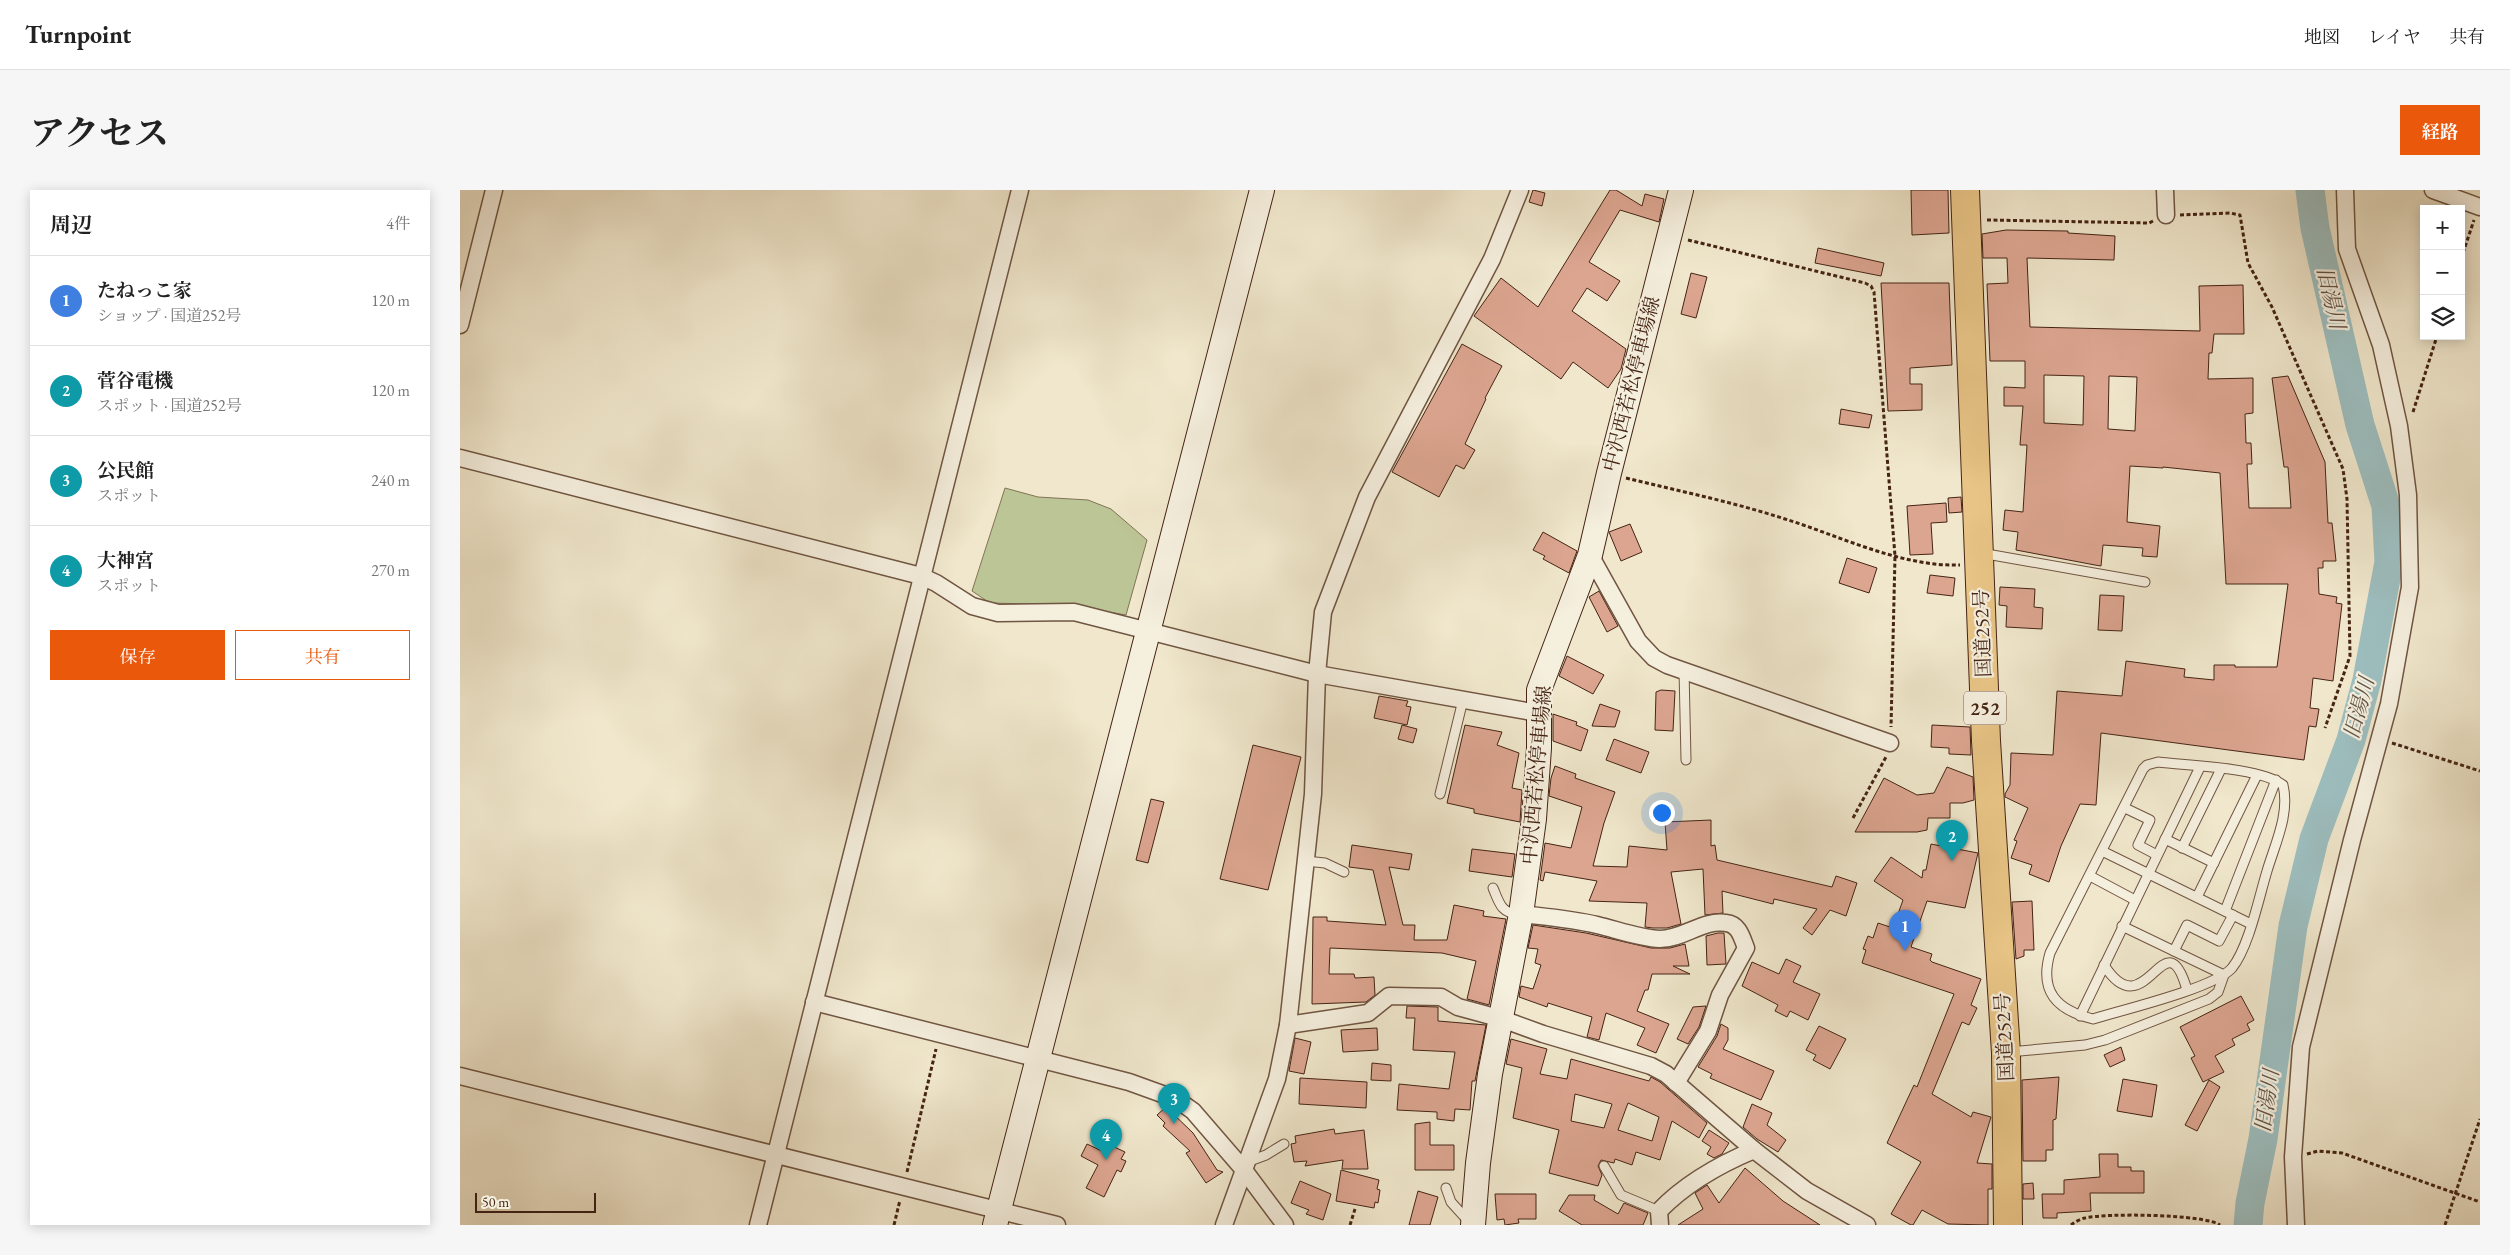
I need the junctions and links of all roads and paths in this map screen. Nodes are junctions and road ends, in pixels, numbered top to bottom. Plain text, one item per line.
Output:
1 (494, 190) edge
2 (1020, 190) edge
3 (1262, 190) edge
4 (1520, 190) edge
5 (1681, 190) edge
6 (1965, 190) edge
7 (2165, 190) edge
8 (2345, 190) edge
9 (2433, 190) edge
10 (2479, 206) edge
11 (2166, 215) junction
12 (1967, 220) junction
13 (1669, 235) junction
14 (2464, 250) edge
15 (460, 325) edge
16 (2436, 340) edge
17 (2400, 434) junction
18 (460, 458) edge
19 (1609, 473) junction
20 (1590, 555) junction
21 (1895, 556) junction
22 (1980, 559) junction
23 (921, 576) junction
24 (2145, 582) dead end
25 (1148, 632) junction
26 (1684, 670) junction
27 (1317, 674) junction
28 (1463, 700) junction
29 (1538, 713) junction
30 (2325, 728) dead end
31 (2380, 738) junction
32 (1890, 743) junction
33 (1686, 760) dead end
34 (2200, 767) junction
35 (2221, 769) junction
36 (2480, 771) edge
37 (2258, 775) junction
38 (2276, 780) junction
39 (1440, 794) dead end
40 (2125, 808) junction
41 (1853, 818) dead end
42 (2165, 839) junction
43 (2182, 848) junction
44 (2102, 851) junction
45 (2157, 854) junction
46 (1306, 861) junction
47 (2214, 863) junction
48 (1344, 872) dead end
49 (2148, 873) junction
50 (2090, 876) junction
51 (1493, 888) dead end
52 (2197, 897) junction
53 (2135, 900) junction
54 (2225, 911) junction
55 (1521, 914) junction
56 (2234, 915) junction
57 (2251, 924) junction
58 (2122, 926) junction
59 (2174, 951) junction
60 (2104, 965) junction
61 (2224, 975) junction
62 (2186, 990) junction
63 (814, 1002) junction
64 (2080, 1016) junction
65 (1502, 1019) junction
66 (1288, 1025) junction
67 (939, 1034) junction
68 (2006, 1053) junction
69 (1039, 1060) junction
70 (460, 1076) edge
71 (1676, 1083) junction
72 (2480, 1119) edge
73 (1284, 1144) dead end
74 (1754, 1150) junction
75 (775, 1156) junction
76 (2293, 1157) junction
77 (1245, 1166) junction
78 (1604, 1166) dead end
79 (903, 1188) junction
80 (1446, 1188) dead end
81 (2455, 1194) junction
82 (2480, 1202) edge
83 (1355, 1210) dead end
84 (997, 1218) edge
85 (1660, 1218) edge
86 (1860, 1223) edge
87 (758, 1225) edge
88 (894, 1225) edge
89 (1057, 1225) edge
90 (1224, 1225) edge
91 (1285, 1225) edge
92 (1350, 1225) edge
93 (1473, 1225) edge
94 (2008, 1225) edge
95 (2071, 1225) edge
96 (2220, 1225) edge
97 (2296, 1225) edge
98 (2445, 1225) edge

1 - 15 street
2 - 23 street
3 - 25 main road
4 - 27 street
5 - 13 main road, 中沢西若松停車場線
6 - 12 highway, 国道252号 / 252
7 - 11 street
8 - 17 street
9 - 10 street
10 - 14 path
11 - 12 path
11 - 30 path
12 - 22 highway, 国道252号 / 252
13 - 19 main road, 中沢西若松停車場線
13 - 21 path
16 - 17 path
17 - 31 street
18 - 23 street
19 - 20 main road, 中沢西若松停車場線
19 - 21 path
20 - 26 street
20 - 29 main road, 中沢西若松停車場線
21 - 22 path
21 - 32 path
22 - 24 lane
22 - 68 highway, 国道252号 / 252
23 - 25 street
23 - 63 street
25 - 27 street
25 - 69 main road
26 - 32 street
26 - 33 lane
27 - 28 street
27 - 46 street
28 - 29 street
28 - 39 lane
29 - 55 main road, 中沢西若松停車場線
31 - 36 path
31 - 76 street
32 - 41 path
34 - 35 lane
34 - 40 lane
34 - 42 lane
35 - 37 lane
35 - 43 lane
37 - 38 lane
37 - 47 lane
38 - 54 lane
38 - 57 lane
40 - 44 lane
40 - 45 lane
42 - 43 lane
42 - 45 lane
43 - 47 lane
44 - 49 lane
44 - 50 lane
45 - 49 lane
46 - 48 lane
46 - 66 street
47 - 52 lane
49 - 52 lane
49 - 53 lane
50 - 53 lane
50 - 64 lane
51 - 55 lane
52 - 54 lane
53 - 58 lane
54 - 56 lane
55 - 65 main road, 中沢西若松停車場線
55 - 71 street
56 - 57 lane
56 - 59 lane
57 - 61 lane
58 - 59 lane
58 - 60 lane
59 - 61 lane
60 - 62 lane
60 - 64 lane
61 - 62 lane
61 - 68 lane
62 - 64 lane
63 - 67 street
63 - 75 street
65 - 66 street
65 - 71 street
65 - 93 main road, 中沢西若松停車場線
66 - 77 street
67 - 69 street
67 - 79 path
68 - 94 highway, 国道252号 / 252
69 - 77 street
69 - 84 main road
70 - 75 street
71 - 74 street
72 - 81 path
73 - 77 lane
74 - 85 street
74 - 86 street
75 - 79 street
75 - 87 street
76 - 81 path
76 - 97 street
77 - 90 street
77 - 91 street
78 - 85 lane
79 - 84 street
79 - 88 path
80 - 93 lane
81 - 82 path
81 - 98 path
83 - 92 path
84 - 89 street
95 - 96 path

